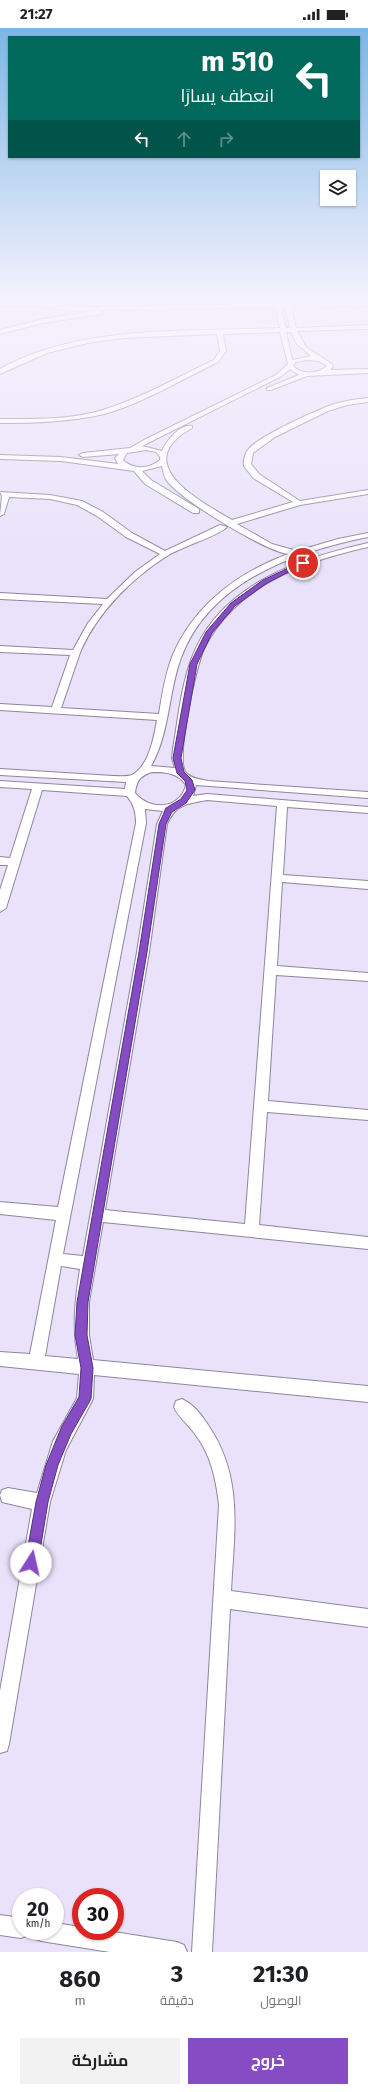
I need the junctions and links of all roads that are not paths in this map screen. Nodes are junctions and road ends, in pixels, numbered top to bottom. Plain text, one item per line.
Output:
1 (153, 391) edge
2 (248, 391) edge
3 (266, 391) edge
4 (368, 400) edge
5 (0, 421) edge
6 (133, 449) junction
7 (125, 451) junction
8 (0, 453) edge
9 (0, 457) edge
10 (164, 459) junction
11 (127, 467) junction
12 (136, 469) junction
13 (368, 492) edge
14 (3, 494) edge
15 (299, 503) junction
16 (0, 514) edge
17 (227, 525) junction
18 (368, 535) edge
19 (368, 545) edge
20 (298, 553) junction
21 (166, 554) junction
22 (269, 557) junction
23 (0, 596) edge
24 (109, 602) junction
25 (0, 648) edge
26 (76, 653) junction
27 (0, 706) edge
28 (56, 710) junction
29 (162, 717) junction
30 (143, 771) junction
31 (0, 772) edge
32 (185, 776) junction
33 (134, 778) junction
34 (0, 784) edge
35 (38, 786) junction
36 (368, 795) edge
37 (133, 797) junction
38 (178, 803) junction
39 (282, 804) junction
40 (368, 810) edge
41 (0, 861) edge
42 (14, 862) junction
43 (277, 878) junction
44 (368, 885) edge
45 (0, 908) edge
46 (270, 970) junction
47 (368, 977) edge
48 (261, 1106) junction
49 (368, 1115) edge
50 (0, 1208) edge
51 (63, 1214) junction
52 (98, 1215) junction
53 (252, 1231) junction
54 (368, 1243) edge
55 (54, 1260) junction
56 (90, 1264) junction
57 (0, 1359) edge
58 (36, 1363) junction
59 (87, 1368) junction
60 (368, 1394) edge
61 (182, 1407) dead end
62 (8, 1496) dead end
63 (42, 1502) junction
64 (222, 1599) junction
65 (368, 1618) edge
66 (0, 1744) edge
67 (0, 1925) edge
68 (12, 1927) edge
69 (64, 1935) edge
70 (177, 1952) edge
71 (202, 1952) edge

1 - 5 street
2 - 6 street
3 - 10 street
4 - 15 street
6 - 7 street
6 - 10 street
7 - 8 street
7 - 11 street
9 - 11 street
10 - 12 street
10 - 17 street
11 - 12 street
12 - 17 street
13 - 15 street
14 - 16 street
14 - 21 street
15 - 17 street
17 - 20 street
17 - 21 street
17 - 22 street
18 - 20 street
19 - 32 street
20 - 22 street
21 - 24 street
22 - 29 street
23 - 24 street
24 - 26 street
25 - 26 street
26 - 28 street
27 - 28 street
28 - 29 street
29 - 30 street
30 - 32 street
30 - 33 street
31 - 33 street
32 - 36 street
32 - 38 street
33 - 37 street
34 - 35 street
35 - 37 street
35 - 42 street
37 - 38 street
37 - 51 street
38 - 39 street
38 - 52 street
39 - 40 street
39 - 43 street
41 - 42 street
42 - 45 street
43 - 44 street
43 - 46 street
46 - 47 street
46 - 48 street
48 - 49 street
48 - 53 street
50 - 51 street
51 - 55 street
52 - 53 street
52 - 56 street
53 - 54 street
55 - 56 street
55 - 58 street
56 - 59 street
57 - 58 street
58 - 59 street
59 - 60 street
59 - 63 street
61 - 64 street
62 - 63 street
63 - 66 street
64 - 65 street
64 - 71 street
67 - 68 street
69 - 70 street

